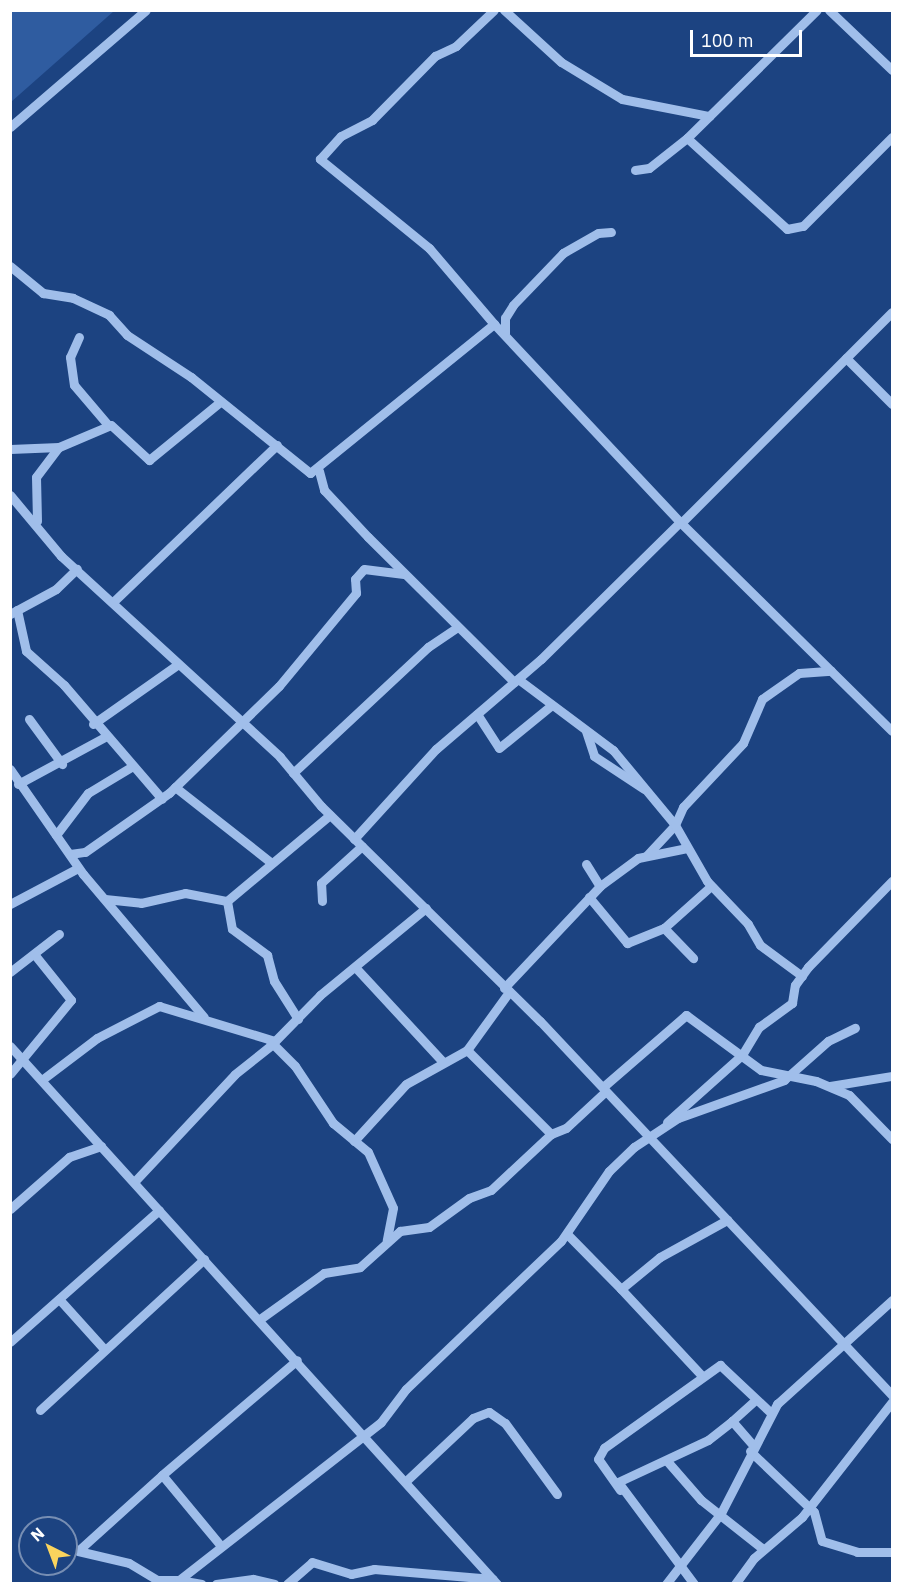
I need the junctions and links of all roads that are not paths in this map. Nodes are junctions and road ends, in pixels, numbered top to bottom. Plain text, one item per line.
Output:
1 (146, 10) edge
2 (494, 10) edge
3 (504, 10) edge
4 (817, 10) edge
5 (829, 10) edge
6 (892, 70) edge
7 (709, 116) junction
8 (10, 127) edge
9 (892, 137) edge
10 (687, 138) junction
11 (634, 170) dead end
12 (612, 232) dead end
13 (10, 266) edge
14 (892, 312) edge
15 (494, 324) junction
16 (505, 333) junction
17 (79, 337) dead end
18 (846, 358) junction
19 (220, 402) junction
20 (892, 404) edge
21 (108, 425) junction
22 (277, 445) junction
23 (59, 447) junction
24 (10, 449) edge
25 (318, 471) junction
26 (10, 495) edge
27 (37, 521) junction
28 (681, 522) junction
29 (77, 569) junction
30 (404, 573) junction
31 (113, 602) junction
32 (14, 612) edge
33 (458, 627) junction
34 (177, 665) junction
35 (831, 671) junction
36 (516, 681) junction
37 (552, 705) junction
38 (477, 714) junction
39 (29, 719) dead end
40 (93, 724) junction
41 (239, 724) junction
42 (586, 730) junction
43 (892, 731) edge
44 (105, 737) junction
45 (598, 738) junction
46 (588, 748) junction
47 (62, 764) junction
48 (133, 766) junction
49 (10, 769) edge
50 (293, 773) junction
51 (18, 783) junction
52 (175, 787) junction
53 (646, 790) junction
54 (162, 799) junction
55 (330, 815) junction
56 (675, 825) junction
57 (56, 834) junction
58 (358, 842) junction
59 (687, 848) junction
60 (70, 854) junction
61 (647, 855) junction
62 (269, 861) junction
63 (586, 864) dead end
64 (78, 868) junction
65 (892, 881) edge
66 (600, 886) junction
67 (711, 886) junction
68 (589, 897) junction
69 (105, 899) junction
70 (227, 901) junction
71 (322, 901) dead end
72 (10, 904) edge
73 (426, 908) junction
74 (664, 928) junction
75 (59, 934) dead end
76 (34, 954) junction
77 (693, 958) dead end
78 (355, 967) junction
79 (10, 972) edge
80 (802, 976) junction
81 (506, 990) junction
82 (204, 1017) junction
83 (298, 1019) junction
84 (855, 1028) dead end
85 (272, 1042) junction
86 (10, 1046) edge
87 (467, 1050) junction
88 (742, 1055) junction
89 (442, 1061) junction
90 (18, 1065) edge
91 (10, 1074) edge
92 (892, 1076) edge
93 (787, 1078) junction
94 (43, 1079) junction
95 (827, 1086) junction
96 (604, 1089) junction
97 (663, 1126) junction
98 (551, 1134) junction
99 (651, 1134) junction
100 (892, 1140) edge
101 (354, 1141) junction
102 (102, 1146) junction
103 (135, 1181) junction
104 (10, 1209) edge
105 (159, 1210) junction
106 (727, 1220) junction
107 (567, 1234) junction
108 (387, 1240) junction
109 (204, 1259) junction
110 (621, 1289) junction
111 (59, 1299) junction
112 (892, 1300) edge
113 (260, 1319) junction
114 (11, 1341) edge
115 (842, 1344) junction
116 (104, 1349) junction
117 (297, 1360) junction
118 (702, 1376) junction
119 (892, 1395) edge
120 (755, 1400) junction
121 (892, 1402) edge
122 (40, 1410) dead end
123 (770, 1412) junction
124 (732, 1421) junction
125 (364, 1434) junction
126 (751, 1448) junction
127 (667, 1461) junction
128 (162, 1475) junction
129 (406, 1481) junction
130 (620, 1491) junction
131 (557, 1494) dead end
132 (810, 1507) junction
133 (721, 1513) junction
134 (221, 1545) junction
135 (763, 1550) junction
136 (892, 1552) edge
137 (680, 1568) junction
138 (495, 1581) edge
139 (175, 1582) edge
140 (202, 1584) edge
141 (216, 1584) edge
142 (274, 1584) edge
143 (287, 1584) edge
144 (666, 1584) edge
145 (694, 1584) edge
146 (735, 1584) edge

1 - 8 street
2 - 15 street
3 - 7 street
4 - 7 street
5 - 6 street
7 - 10 street
9 - 10 street
10 - 11 street
12 - 16 street
13 - 19 street
14 - 18 street
15 - 16 street
15 - 25 street
16 - 28 street
17 - 21 street
18 - 20 street
18 - 28 street
19 - 21 street
19 - 22 street
21 - 23 street
22 - 25 street
22 - 31 street
23 - 24 street
23 - 27 street
25 - 30 street
26 - 27 street
27 - 29 street
28 - 35 street
28 - 36 street
29 - 31 street
29 - 32 street
30 - 33 street
30 - 41 street
31 - 34 street
32 - 40 street
33 - 36 street
33 - 50 street
34 - 40 street
34 - 41 street
35 - 43 street
35 - 56 street
36 - 37 street
36 - 38 street
37 - 38 street
37 - 42 street
38 - 58 street
39 - 47 street
40 - 44 street
41 - 50 street
41 - 52 street
42 - 45 street
42 - 46 street
44 - 47 street
44 - 48 street
45 - 46 street
45 - 53 street
46 - 53 street
47 - 51 street
48 - 54 street
48 - 57 street
49 - 51 street
50 - 55 street
51 - 57 street
52 - 54 street
52 - 62 street
53 - 56 street
54 - 60 street
55 - 58 street
55 - 62 street
56 - 59 street
56 - 61 street
57 - 60 street
58 - 71 street
58 - 73 street
59 - 61 street
59 - 67 street
60 - 64 street
61 - 66 street
62 - 70 street
63 - 66 street
64 - 69 street
64 - 72 street
65 - 80 street
66 - 68 street
67 - 74 street
67 - 80 street
68 - 74 street
68 - 81 street
69 - 70 street
69 - 82 street
70 - 83 street
73 - 78 street
73 - 81 street
74 - 77 street
75 - 76 street
76 - 79 street
76 - 90 street
78 - 83 street
78 - 89 street
80 - 88 street
81 - 87 street
81 - 96 street
82 - 85 street
82 - 94 street
83 - 85 street
84 - 93 street
85 - 101 street
85 - 103 street
86 - 90 street
87 - 89 street
87 - 98 street
88 - 93 street
88 - 96 street
88 - 97 street
89 - 101 street
90 - 91 street
90 - 94 street
92 - 95 street
93 - 95 street
93 - 97 street
94 - 102 street
95 - 100 street
96 - 98 street
96 - 99 street
97 - 99 street
98 - 108 street
99 - 106 street
99 - 107 street
101 - 108 street
102 - 103 street
102 - 104 street
103 - 105 street
105 - 109 street
105 - 111 street
106 - 110 street
106 - 115 street
107 - 110 street
107 - 125 street
108 - 113 street
109 - 113 street
109 - 116 street
110 - 118 street
111 - 114 street
111 - 116 street
112 - 115 street
113 - 117 street
115 - 119 street
115 - 123 street
116 - 122 street
117 - 125 street
117 - 128 street
118 - 120 street
118 - 130 street
120 - 123 street
120 - 124 street
121 - 132 street
123 - 126 street
124 - 126 street
124 - 127 street
125 - 129 street
125 - 134 street
126 - 132 street
126 - 133 street
127 - 130 street
127 - 133 street
128 - 134 street
128 - 139 street
129 - 131 street
129 - 138 street
130 - 137 street
132 - 135 street
132 - 136 street
133 - 135 street
133 - 137 street
134 - 139 street
135 - 146 street
137 - 144 street
137 - 145 street
138 - 143 street
139 - 140 street
141 - 142 street

